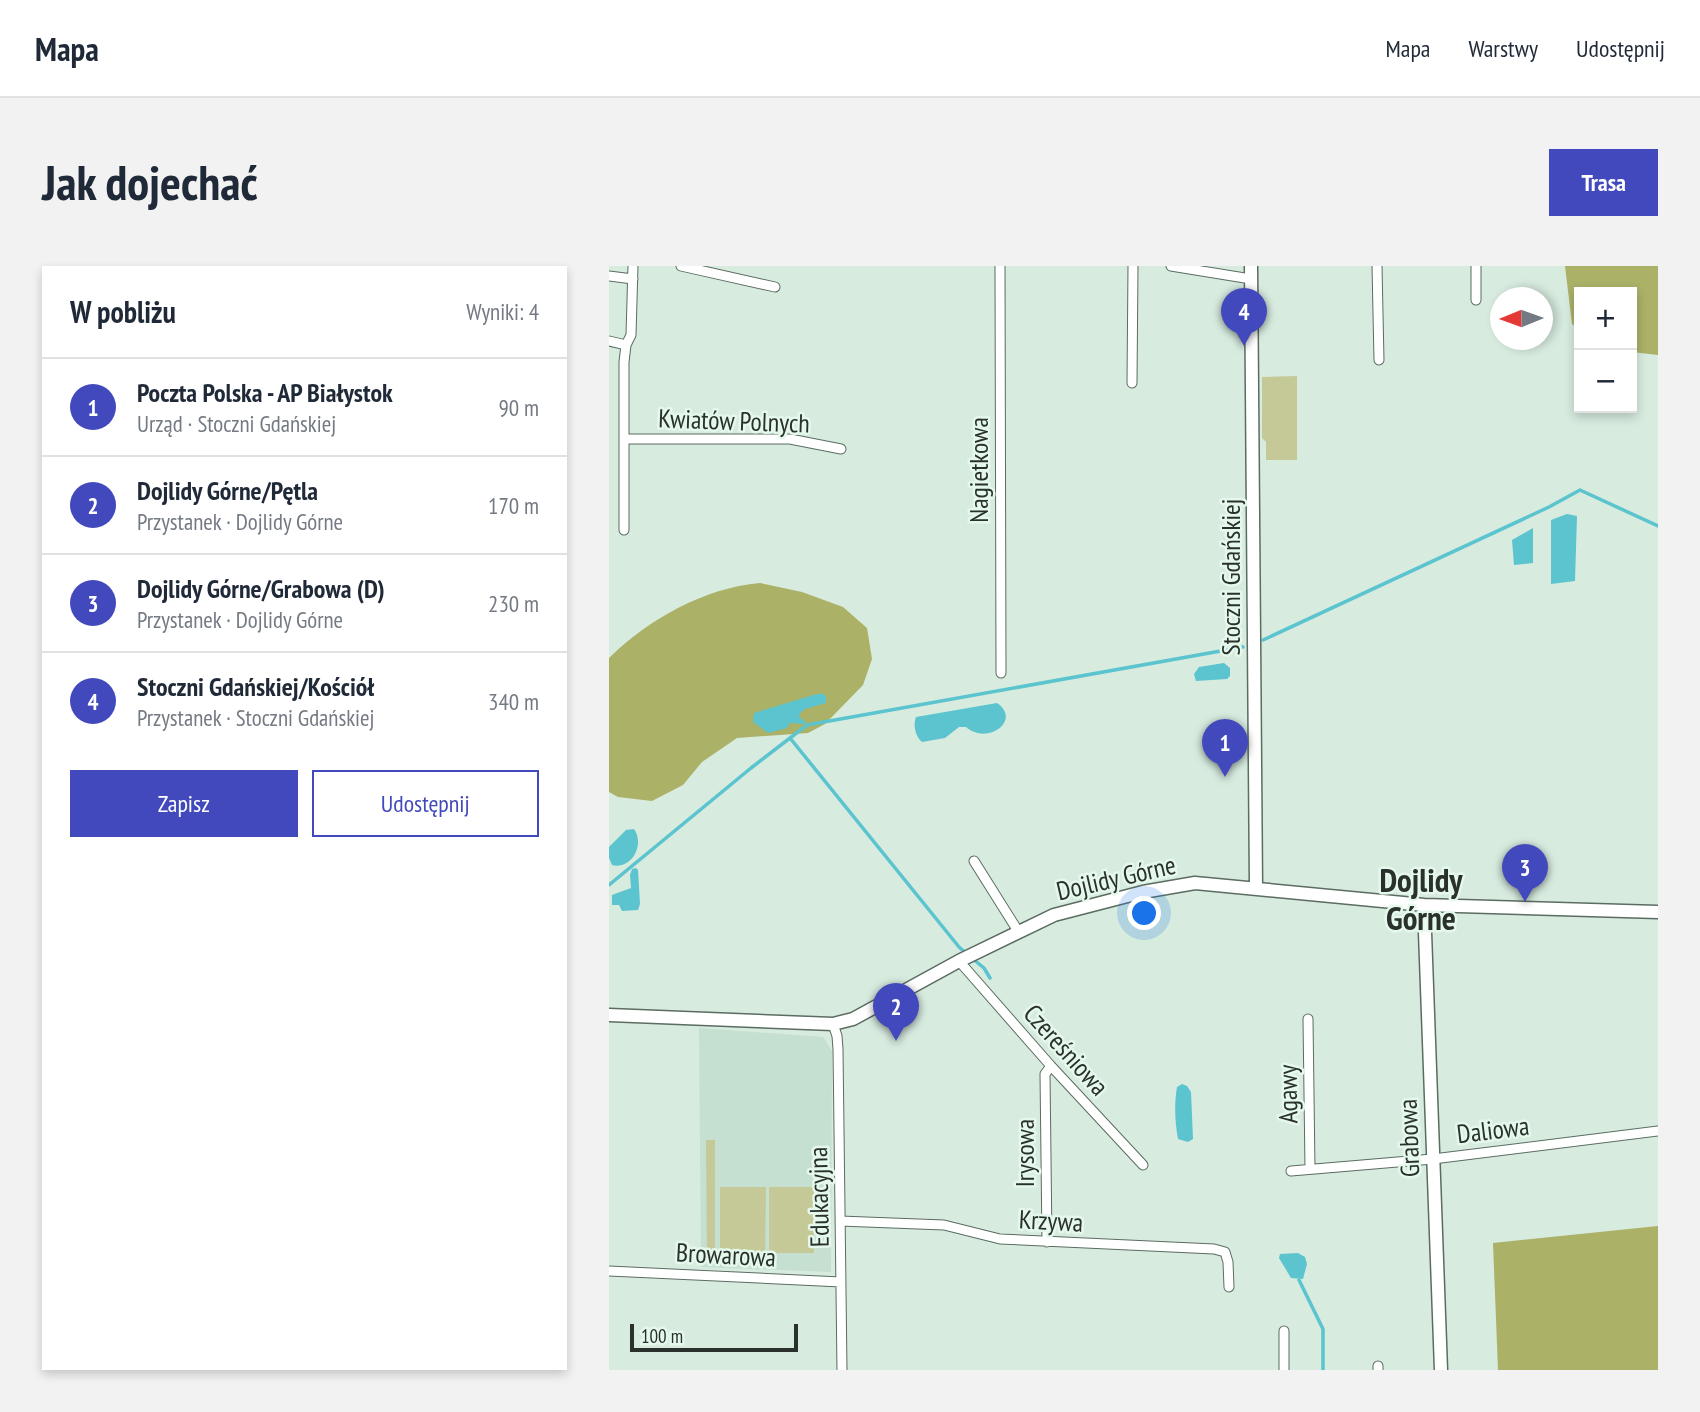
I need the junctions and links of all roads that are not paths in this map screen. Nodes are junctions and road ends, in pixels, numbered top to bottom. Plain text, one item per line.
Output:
1 (633, 266) edge
2 (681, 266) edge
3 (1000, 266) edge
4 (1133, 266) edge
5 (1171, 266) edge
6 (1377, 266) edge
7 (1476, 266) edge
8 (1251, 273) edge
9 (609, 276) edge
10 (633, 279) junction
11 (775, 286) dead end
12 (1476, 300) dead end
13 (609, 341) edge
14 (626, 345) junction
15 (1379, 360) dead end
16 (1132, 383) dead end
17 (624, 439) junction
18 (841, 449) dead end
19 (624, 530) dead end
20 (1001, 673) dead end
21 (974, 861) dead end
22 (1256, 888) junction
23 (1424, 905) junction
24 (1658, 912) edge
25 (1018, 931) junction
26 (960, 961) junction
27 (609, 1015) edge
28 (1308, 1019) dead end
29 (833, 1024) junction
30 (1051, 1066) junction
31 (1658, 1132) edge
32 (1433, 1159) junction
33 (1143, 1166) dead end
34 (1310, 1169) junction
35 (1291, 1171) dead end
36 (840, 1221) junction
37 (1047, 1242) junction
38 (609, 1271) edge
39 (841, 1282) junction
40 (1229, 1287) dead end
41 (1284, 1331) dead end
42 (842, 1370) edge
43 (1284, 1370) edge
44 (1441, 1370) edge

1 - 10 street
2 - 11 street
3 - 20 street, Nagietkowa
4 - 16 street
5 - 8 street
6 - 15 street
7 - 12 street
8 - 22 street, Stoczni Gdańskiej
9 - 10 street
10 - 14 street
13 - 14 street
14 - 17 street
17 - 18 street, Kwiatów Polnych
17 - 19 street
21 - 25 street
22 - 23 street, Dojlidy Górne
22 - 25 street, Dojlidy Górne
23 - 24 street, Dojlidy Górne
23 - 32 street, Grabowa
25 - 26 street, Dojlidy Górne
26 - 29 street, Dojlidy Górne
26 - 30 street, Czereśniowa
27 - 29 street, Dojlidy Górne
28 - 34 street, Agawy
29 - 36 street, Edukacyjna
30 - 33 street, Czereśniowa
30 - 37 street, Irysowa
31 - 32 street, Daliowa
32 - 34 street, Daliowa
32 - 44 street, Grabowa
34 - 35 street, Daliowa
36 - 37 street, Krzywa
36 - 39 street, Edukacyjna
37 - 40 street, Krzywa
38 - 39 street, Browarowa
39 - 42 street, Edukacyjna
41 - 43 street

